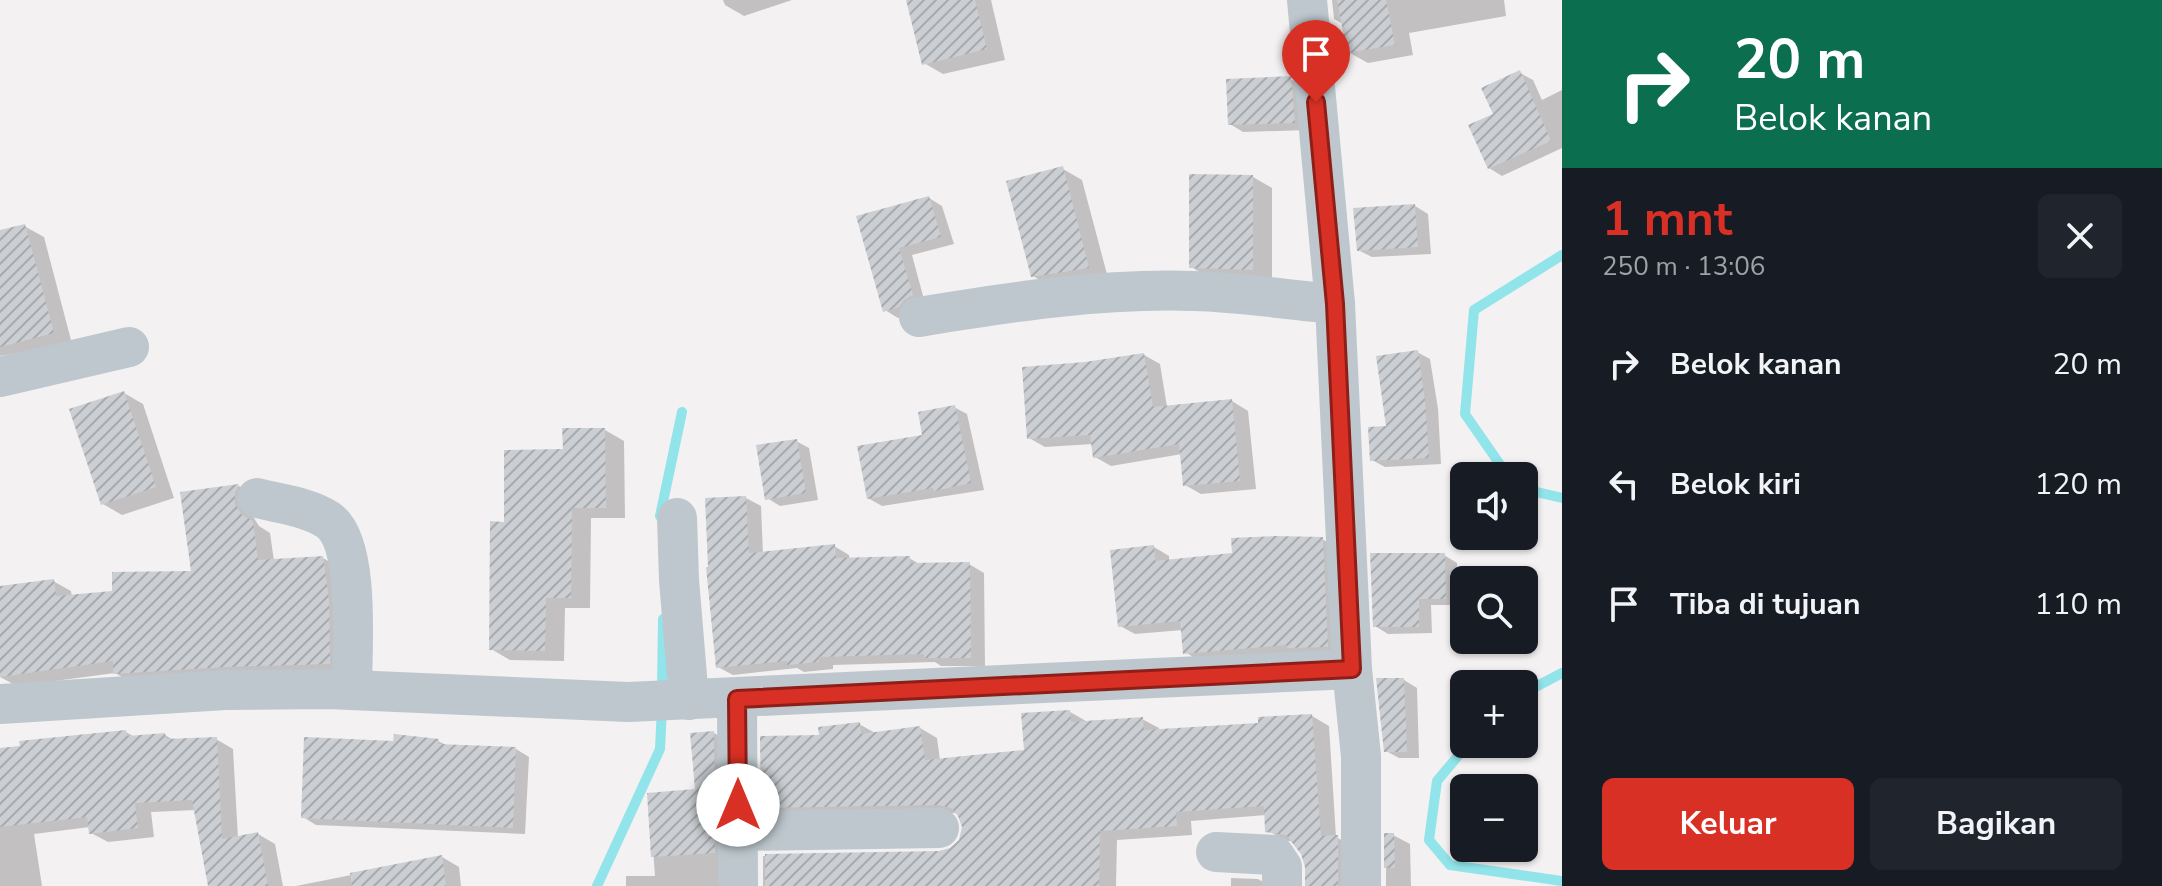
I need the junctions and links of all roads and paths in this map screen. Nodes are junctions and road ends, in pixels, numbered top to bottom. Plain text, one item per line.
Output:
1 (1307, 0) edge
2 (1335, 304) junction
3 (919, 317) dead end
4 (129, 347) dead end
5 (0, 377) edge
6 (257, 498) dead end
7 (677, 518) dead end
8 (1352, 669) junction
9 (352, 689) junction
10 (737, 699) junction
11 (681, 700) junction
12 (0, 704) edge
13 (939, 828) dead end
14 (738, 831) junction
15 (1216, 852) dead end
16 (738, 886) edge
17 (1282, 886) edge
18 (1361, 886) edge

1 - 2 street
2 - 3 street
2 - 8 street
4 - 5 street
6 - 9 street
7 - 11 street
8 - 10 street
8 - 18 street
9 - 11 street
9 - 12 street
10 - 11 street
10 - 14 street
13 - 14 street
14 - 16 street
15 - 17 street

